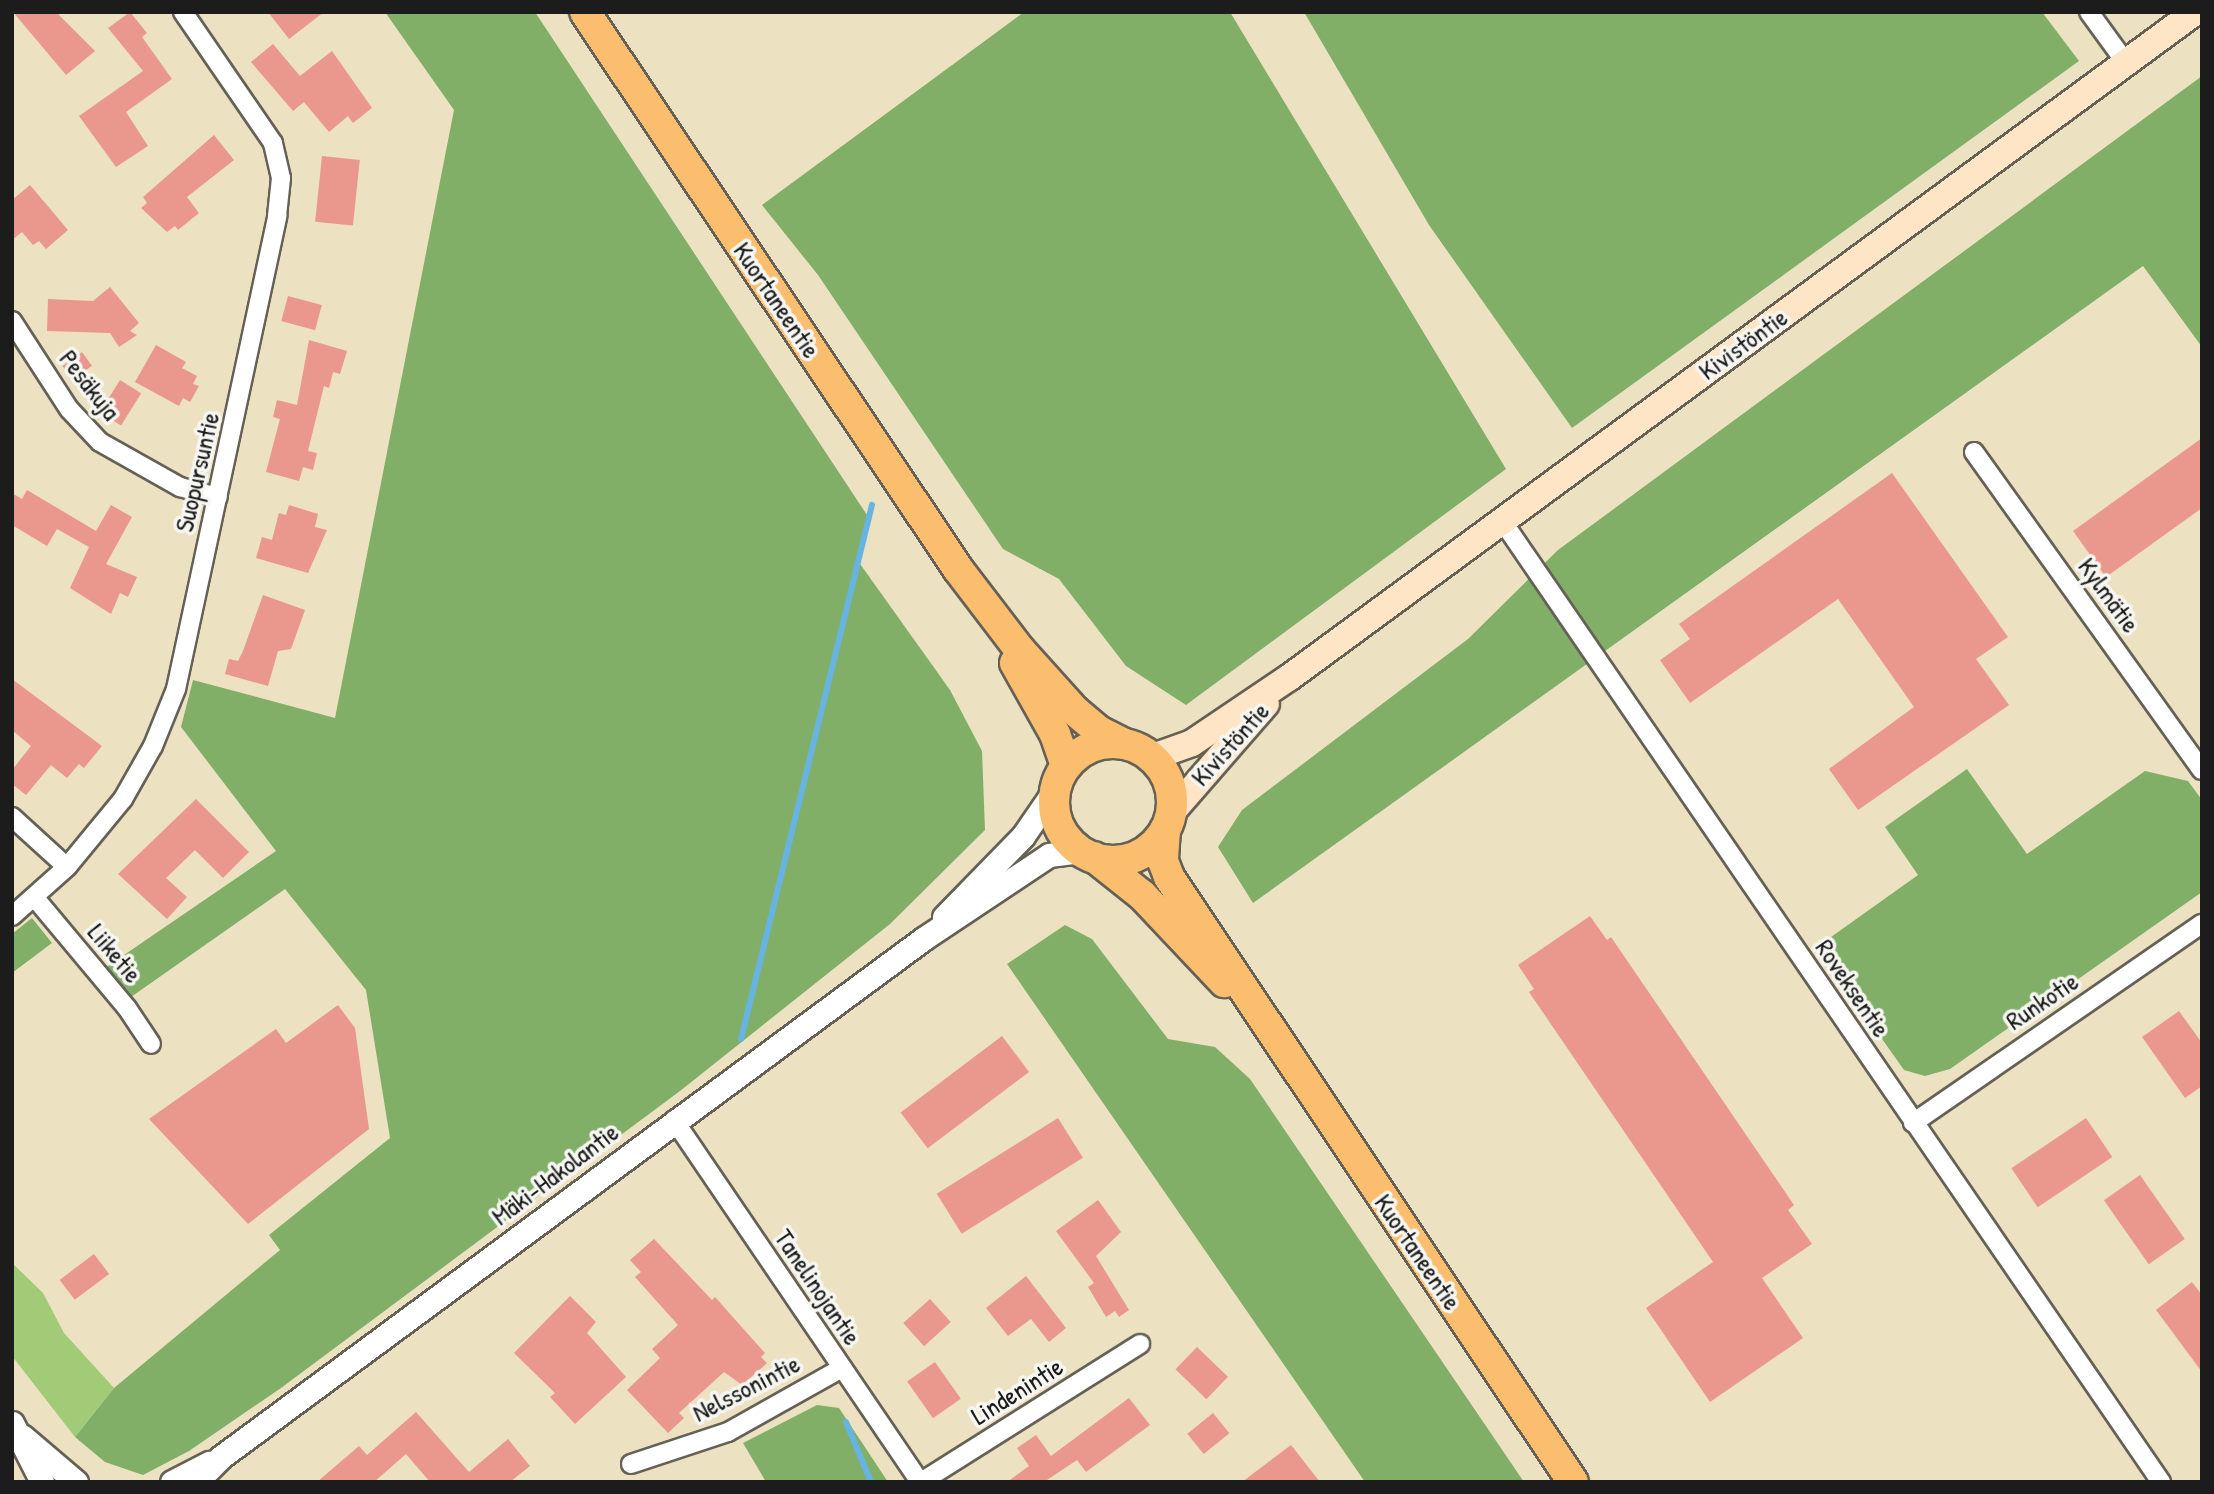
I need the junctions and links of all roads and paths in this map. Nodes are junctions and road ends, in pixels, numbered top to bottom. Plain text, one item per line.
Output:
1 (183, 12) edge
2 (585, 12) edge
3 (2089, 12) edge
4 (2195, 12) edge
5 (2126, 63) junction
6 (12, 321) edge
7 (1974, 452) dead end
8 (218, 497) junction
9 (1503, 522) junction
10 (971, 586) junction
11 (1290, 677) junction
12 (1125, 744) junction
13 (1153, 757) junction
14 (2202, 770) edge
15 (1061, 777) junction
16 (12, 817) edge
17 (1168, 821) junction
18 (1087, 854) junction
19 (67, 867) junction
20 (35, 898) junction
21 (12, 916) edge
22 (2202, 924) edge
23 (923, 939) junction
24 (1263, 1023) junction
25 (151, 1044) dead end
26 (674, 1120) junction
27 (1913, 1123) junction
28 (1140, 1344) dead end
29 (842, 1368) junction
30 (17, 1429) edge
31 (221, 1457) junction
32 (631, 1464) dead end
33 (42, 1482) edge
34 (75, 1482) edge
35 (172, 1482) edge
36 (196, 1482) edge
37 (920, 1482) edge
38 (1573, 1482) edge
39 (2161, 1482) edge

1 - 8 street, Suopursuntie
2 - 10 highway, Kuortaneentie
3 - 5 street
4 - 5 main road, Kivistöntie
5 - 9 main road, Kivistöntie
6 - 8 street, Pesäkuja
7 - 14 street, Kylmätie
8 - 19 street, Suopursuntie
9 - 11 main road, Kivistöntie
9 - 27 street, Roveksentie
10 - 12 highway, Kuortaneentie
10 - 15 highway, Kuortaneentie
11 - 13 main road, Kivistöntie
11 - 17 main road, Kivistöntie
12 - 13 highway
12 - 15 highway
13 - 17 highway
15 - 18 highway
15 - 23 street, Mäki-Hakolantie
16 - 19 street
17 - 18 highway
17 - 24 highway, Kuortaneentie
18 - 23 street, Mäki-Hakolantie
18 - 24 highway, Kuortaneentie
19 - 20 street, Suopursuntie
20 - 21 street, Suopursuntie
20 - 25 street, Liiketie
22 - 27 street, Runkotie
23 - 26 street, Mäki-Hakolantie
24 - 38 highway, Kuortaneentie
26 - 29 street, Tanelinojantie
26 - 31 street, Mäki-Hakolantie
27 - 39 street, Roveksentie
28 - 37 street, Lindenintie
29 - 32 street, Nelssonintie
29 - 37 street, Tanelinojantie
30 - 33 street
30 - 34 street
31 - 35 street, Mäki-Hakolantie
31 - 36 street, Mäki-Hakolantie

